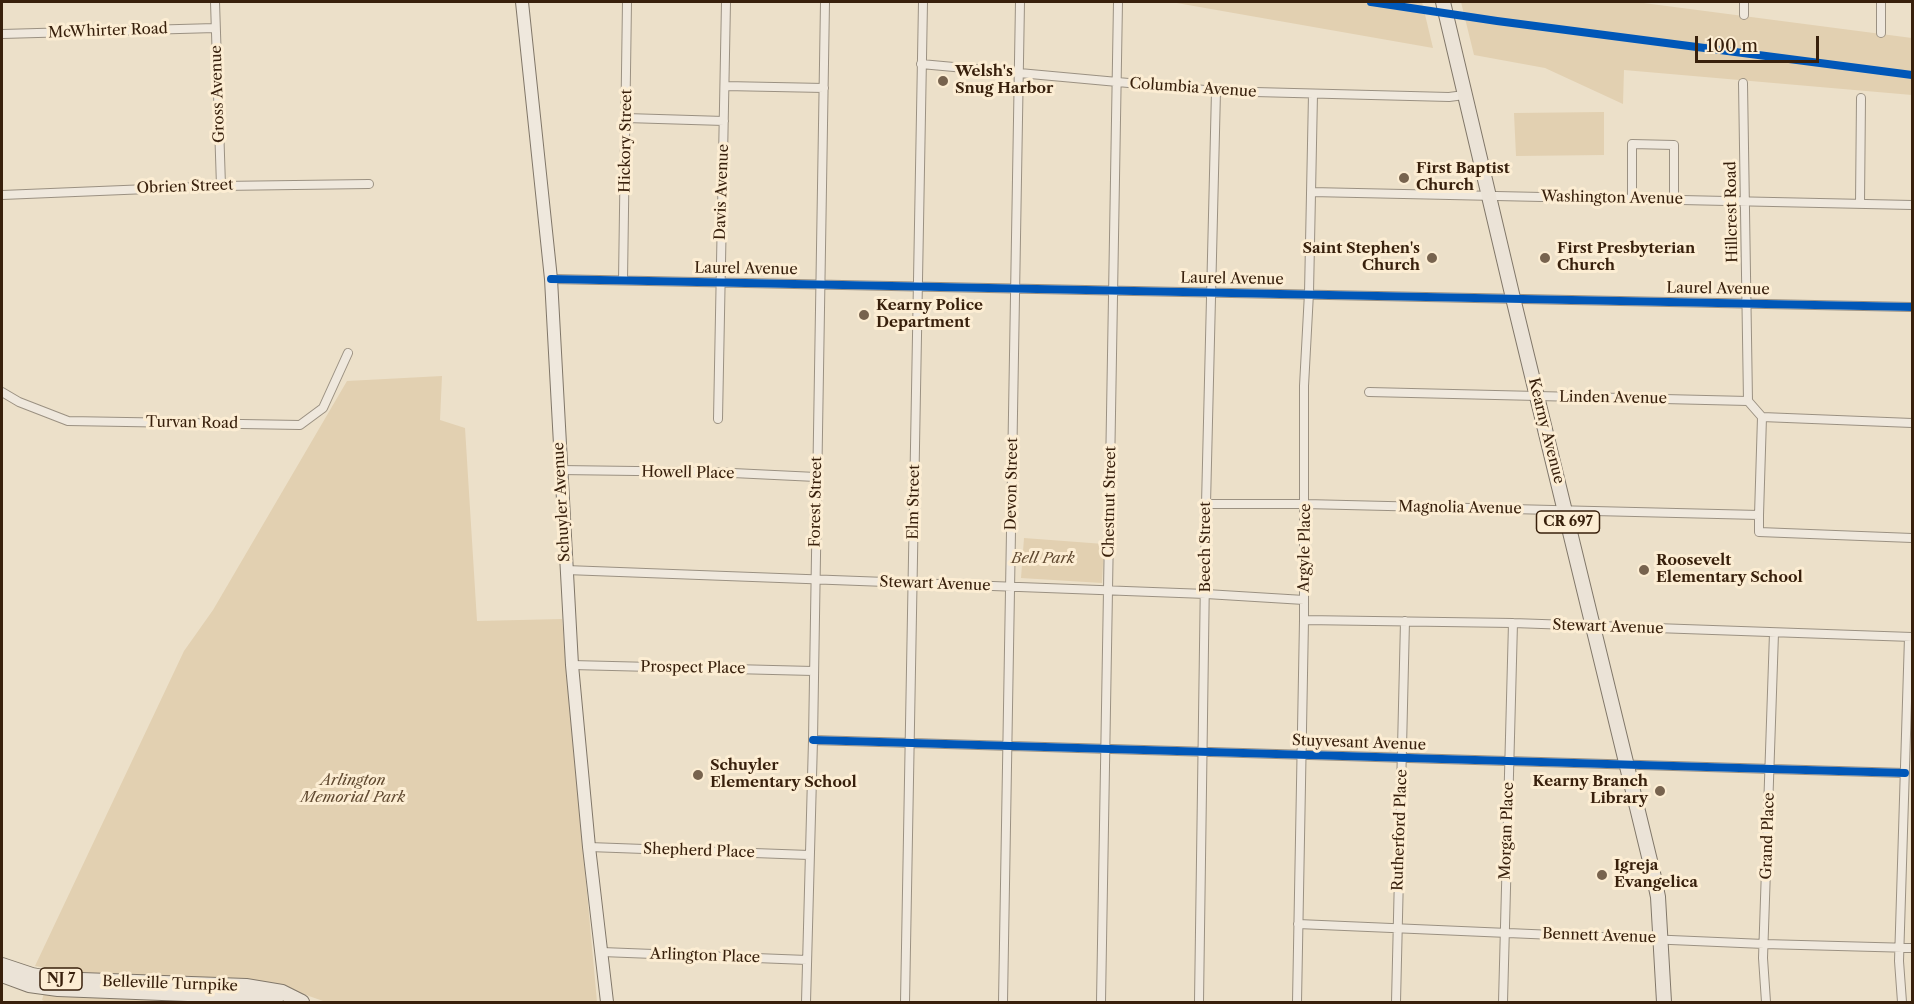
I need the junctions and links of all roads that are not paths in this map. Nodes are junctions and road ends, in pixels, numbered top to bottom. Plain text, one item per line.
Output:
1 (215, 2) edge
2 (522, 2) edge
3 (627, 2) edge
4 (726, 2) edge
5 (825, 2) edge
6 (923, 2) edge
7 (1020, 2) edge
8 (1443, 2) edge
9 (1744, 2) edge
10 (1881, 2) edge
11 (1118, 4) edge
12 (1744, 15) dead end
13 (215, 28) junction
14 (1881, 33) dead end
15 (2, 34) edge
16 (921, 64) junction
17 (1019, 72) junction
18 (1118, 82) junction
19 (1743, 83) dead end
20 (725, 86) junction
21 (824, 88) junction
22 (1216, 91) junction
23 (1313, 94) junction
24 (1464, 95) junction
25 (1861, 98) dead end
26 (626, 118) junction
27 (724, 121) junction
28 (369, 184) dead end
29 (221, 186) junction
30 (1311, 192) junction
31 (2, 195) edge
32 (1489, 195) junction
33 (1632, 199) junction
34 (1674, 200) junction
35 (1745, 201) junction
36 (1860, 203) junction
37 (1912, 205) edge
38 (551, 279) junction
39 (623, 280) junction
40 (720, 282) junction
41 (820, 283) junction
42 (917, 286) junction
43 (1015, 289) junction
44 (1113, 289) junction
45 (1212, 293) junction
46 (1309, 293) junction
47 (1513, 298) junction
48 (1746, 303) junction
49 (1912, 307) edge
50 (348, 353) dead end
51 (2, 392) edge
52 (1369, 392) dead end
53 (1538, 397) junction
54 (1748, 401) junction
55 (1762, 417) junction
56 (718, 419) dead end
57 (1912, 423) edge
58 (560, 471) junction
59 (816, 477) junction
60 (1206, 504) junction
61 (1305, 504) junction
62 (1565, 510) junction
63 (1759, 515) junction
64 (1912, 538) edge
65 (566, 570) junction
66 (814, 580) junction
67 (913, 583) junction
68 (1010, 587) junction
69 (1108, 591) junction
70 (1206, 594) junction
71 (1304, 600) junction
72 (1304, 620) junction
73 (1405, 621) junction
74 (1513, 623) junction
75 (1593, 627) junction
76 (1774, 633) junction
77 (1911, 637) edge
78 (572, 665) junction
79 (813, 671) junction
80 (813, 740) junction
81 (911, 742) junction
82 (1008, 745) junction
83 (1107, 749) junction
84 (1204, 752) junction
85 (1302, 755) junction
86 (1402, 758) junction
87 (1509, 760) junction
88 (1626, 763) junction
89 (1770, 768) junction
90 (1905, 773) junction
91 (589, 847) junction
92 (809, 855) junction
93 (1298, 924) junction
94 (1397, 929) junction
95 (1504, 932) junction
96 (1660, 938) junction
97 (1764, 944) junction
98 (1900, 948) junction
99 (1912, 948) edge
100 (602, 952) junction
101 (807, 960) junction
102 (2, 965) edge
103 (2, 975) edge
104 (276, 1002) edge
105 (302, 1002) edge
106 (607, 1002) edge
107 (806, 1002) edge
108 (905, 1002) edge
109 (1003, 1002) edge
110 (1101, 1002) edge
111 (1198, 1002) edge
112 (1297, 1002) edge
113 (1396, 1002) edge
114 (1503, 1002) edge
115 (1664, 1002) edge
116 (1766, 1002) edge
117 (1902, 1002) edge

1 - 13 street, Gross Avenue
2 - 38 main road, Schuyler Avenue
3 - 26 street, Hickory Street
4 - 20 street, Davis Avenue
5 - 21 street, Forest Street
6 - 16 street, Elm Street
7 - 17 street, Devon Street
8 - 24 main road, Kearny Avenue / CR 697
9 - 12 street
10 - 14 street
11 - 18 street, Chestnut Street
13 - 15 street, McWhirter Road
13 - 29 street, Gross Avenue
16 - 17 street, Columbia Avenue
16 - 42 street, Elm Street
17 - 18 street, Columbia Avenue
17 - 43 street, Devon Street
18 - 22 street, Columbia Avenue
18 - 44 street, Chestnut Street
19 - 35 street, Hillcrest Road
20 - 21 street
20 - 27 street, Davis Avenue
21 - 41 street, Forest Street
22 - 23 street, Columbia Avenue
22 - 45 street, Beech Street
23 - 24 street, Columbia Avenue
23 - 30 street, Argyle Place
24 - 32 main road, Kearny Avenue / CR 697
25 - 36 street
26 - 27 street
26 - 39 street, Hickory Street
27 - 40 street, Davis Avenue
28 - 29 street, Obrien Street
29 - 31 street, Obrien Street
30 - 32 street, Washington Avenue
30 - 46 street, Argyle Place
32 - 33 street, Washington Avenue
32 - 47 main road, Kearny Avenue / CR 697
33 - 34 street, Washington Avenue
33 - 34 street
34 - 35 street, Washington Avenue
35 - 36 street, Washington Avenue
35 - 48 street, Hillcrest Road
36 - 37 street, Washington Avenue
38 - 39 street, Laurel Avenue
38 - 58 main road, Schuyler Avenue
39 - 40 street, Laurel Avenue
40 - 41 street, Laurel Avenue
40 - 56 street, Davis Avenue
41 - 42 street, Laurel Avenue
41 - 59 street, Forest Street
42 - 43 street, Laurel Avenue
42 - 67 street, Elm Street
43 - 44 street, Laurel Avenue
43 - 68 street, Devon Street
44 - 45 street, Laurel Avenue
44 - 69 street, Chestnut Street
45 - 46 street, Laurel Avenue
45 - 60 street, Beech Street
46 - 47 street, Laurel Avenue
46 - 61 street, Argyle Place
47 - 48 street, Laurel Avenue
47 - 53 main road, Kearny Avenue / CR 697
48 - 49 street, Laurel Avenue
48 - 54 street, Hillcrest Road
50 - 51 street, Turvan Road
52 - 53 street, Linden Avenue
53 - 54 street, Linden Avenue
53 - 62 main road, Kearny Avenue / CR 697
54 - 55 street
55 - 57 street
55 - 63 street
58 - 59 street, Howell Place
58 - 65 main road, Schuyler Avenue
59 - 66 street, Forest Street
60 - 61 street, Magnolia Avenue
60 - 70 street, Beech Street
61 - 62 street, Magnolia Avenue
61 - 71 street, Argyle Place
62 - 63 street, Magnolia Avenue
62 - 75 main road, Kearny Avenue / CR 697
63 - 64 street
65 - 66 street, Stewart Avenue
65 - 78 main road, Schuyler Avenue
66 - 67 street, Stewart Avenue
66 - 79 street, Forest Street
67 - 68 street, Stewart Avenue
67 - 81 street, Elm Street
68 - 69 street, Stewart Avenue
68 - 82 street, Devon Street
69 - 70 street, Stewart Avenue
69 - 83 street, Chestnut Street
70 - 71 street, Stewart Avenue
70 - 84 street, Beech Street
71 - 72 street, Argyle Place
72 - 73 street, Stewart Avenue
72 - 85 street, Argyle Place
73 - 74 street, Stewart Avenue
73 - 86 street, Rutherford Place
74 - 75 street, Stewart Avenue
74 - 87 street, Morgan Place
75 - 76 street, Stewart Avenue
75 - 88 main road, Kearny Avenue / CR 697
76 - 77 street, Stewart Avenue
76 - 89 street, Grand Place
77 - 90 street
78 - 79 street, Prospect Place
78 - 91 main road, Schuyler Avenue
79 - 80 street, Forest Street
80 - 81 street, Stuyvesant Avenue
80 - 92 street, Forest Street
81 - 82 street, Stuyvesant Avenue
81 - 108 street, Elm Street
82 - 83 street, Stuyvesant Avenue
82 - 109 street, Devon Street
83 - 84 street, Stuyvesant Avenue
83 - 110 street, Chestnut Street
84 - 85 street, Stuyvesant Avenue
84 - 111 street, Beech Street
85 - 86 street, Stuyvesant Avenue
85 - 93 street, Argyle Place
86 - 87 street, Stuyvesant Avenue
86 - 94 street, Rutherford Place
87 - 88 street, Stuyvesant Avenue
87 - 95 street, Morgan Place
88 - 89 street, Stuyvesant Avenue
88 - 96 main road, Kearny Avenue / CR 697
89 - 90 street, Stuyvesant Avenue
89 - 97 street, Grand Place
90 - 98 street
91 - 92 street, Shepherd Place
91 - 100 main road, Schuyler Avenue
92 - 101 street, Forest Street
93 - 94 street, Bennett Avenue
93 - 112 street, Argyle Place
94 - 95 street, Bennett Avenue
94 - 113 street, Rutherford Place
95 - 96 street, Bennett Avenue
95 - 114 street, Morgan Place
96 - 97 street, Bennett Avenue
96 - 115 main road, Kearny Avenue / CR 697
97 - 98 street, Bennett Avenue
97 - 116 street, Grand Place
98 - 99 street, Bennett Avenue
98 - 117 street
100 - 101 street, Arlington Place
100 - 106 main road, Schuyler Avenue
101 - 107 street, Forest Street
102 - 105 main road, Belleville Turnpike / NJ 7
103 - 104 main road, Belleville Turnpike / NJ 7

